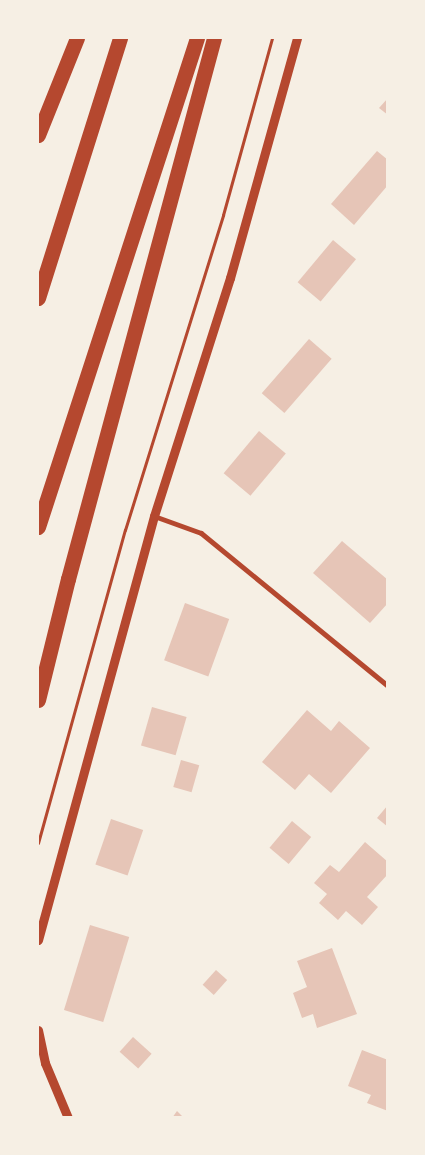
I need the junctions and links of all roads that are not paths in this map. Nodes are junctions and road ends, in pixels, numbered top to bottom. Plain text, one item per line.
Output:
1 (77, 38) edge
2 (120, 38) edge
3 (197, 38) edge
4 (214, 38) edge
5 (297, 38) edge
6 (38, 135) edge
7 (38, 298) edge
8 (154, 516) junction
9 (38, 527) edge
10 (388, 686) edge
11 (38, 700) edge
12 (38, 940) edge
13 (38, 1030) edge
14 (68, 1118) edge

1 - 6 highway
2 - 7 highway
3 - 9 highway
4 - 11 highway
5 - 8 street
8 - 10 street
8 - 12 street
13 - 14 street

